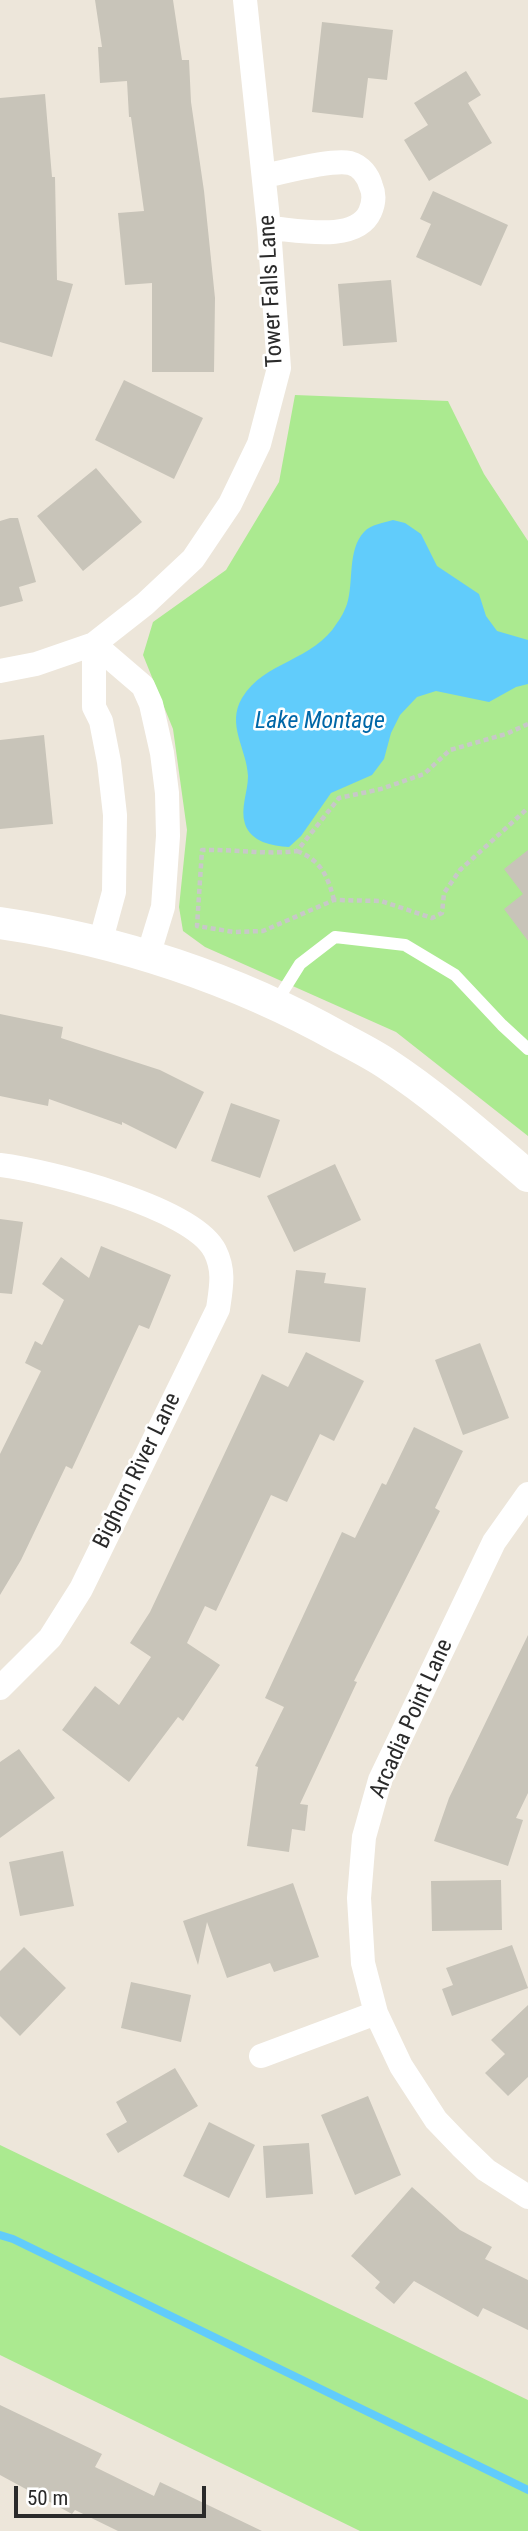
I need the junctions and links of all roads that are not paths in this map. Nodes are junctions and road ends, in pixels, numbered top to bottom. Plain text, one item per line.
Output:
1 (245, 0) edge
2 (264, 176) junction
3 (270, 228) junction
4 (94, 644) junction
5 (0, 671) edge
6 (0, 923) edge
7 (100, 943) junction
8 (148, 956) junction
9 (275, 1004) junction
10 (528, 1049) edge
11 (0, 1165) edge
12 (528, 1176) edge
13 (527, 1494) edge
14 (7, 1682) edge
15 (376, 2013) junction
16 (261, 2056) dead end
17 (528, 2197) edge

1 - 2 street, Tower Falls Lane
2 - 3 street, Tower Falls Lane
2 - 3 street
3 - 4 street, Tower Falls Lane
4 - 5 street, Tower Falls Lane
4 - 7 street
4 - 8 street
6 - 7 street
7 - 8 street
8 - 9 street
9 - 10 lane
9 - 12 street
11 - 14 street, Bighorn River Lane
13 - 15 street, Arcadia Point Lane
15 - 16 street
15 - 17 street, Arcadia Point Lane

